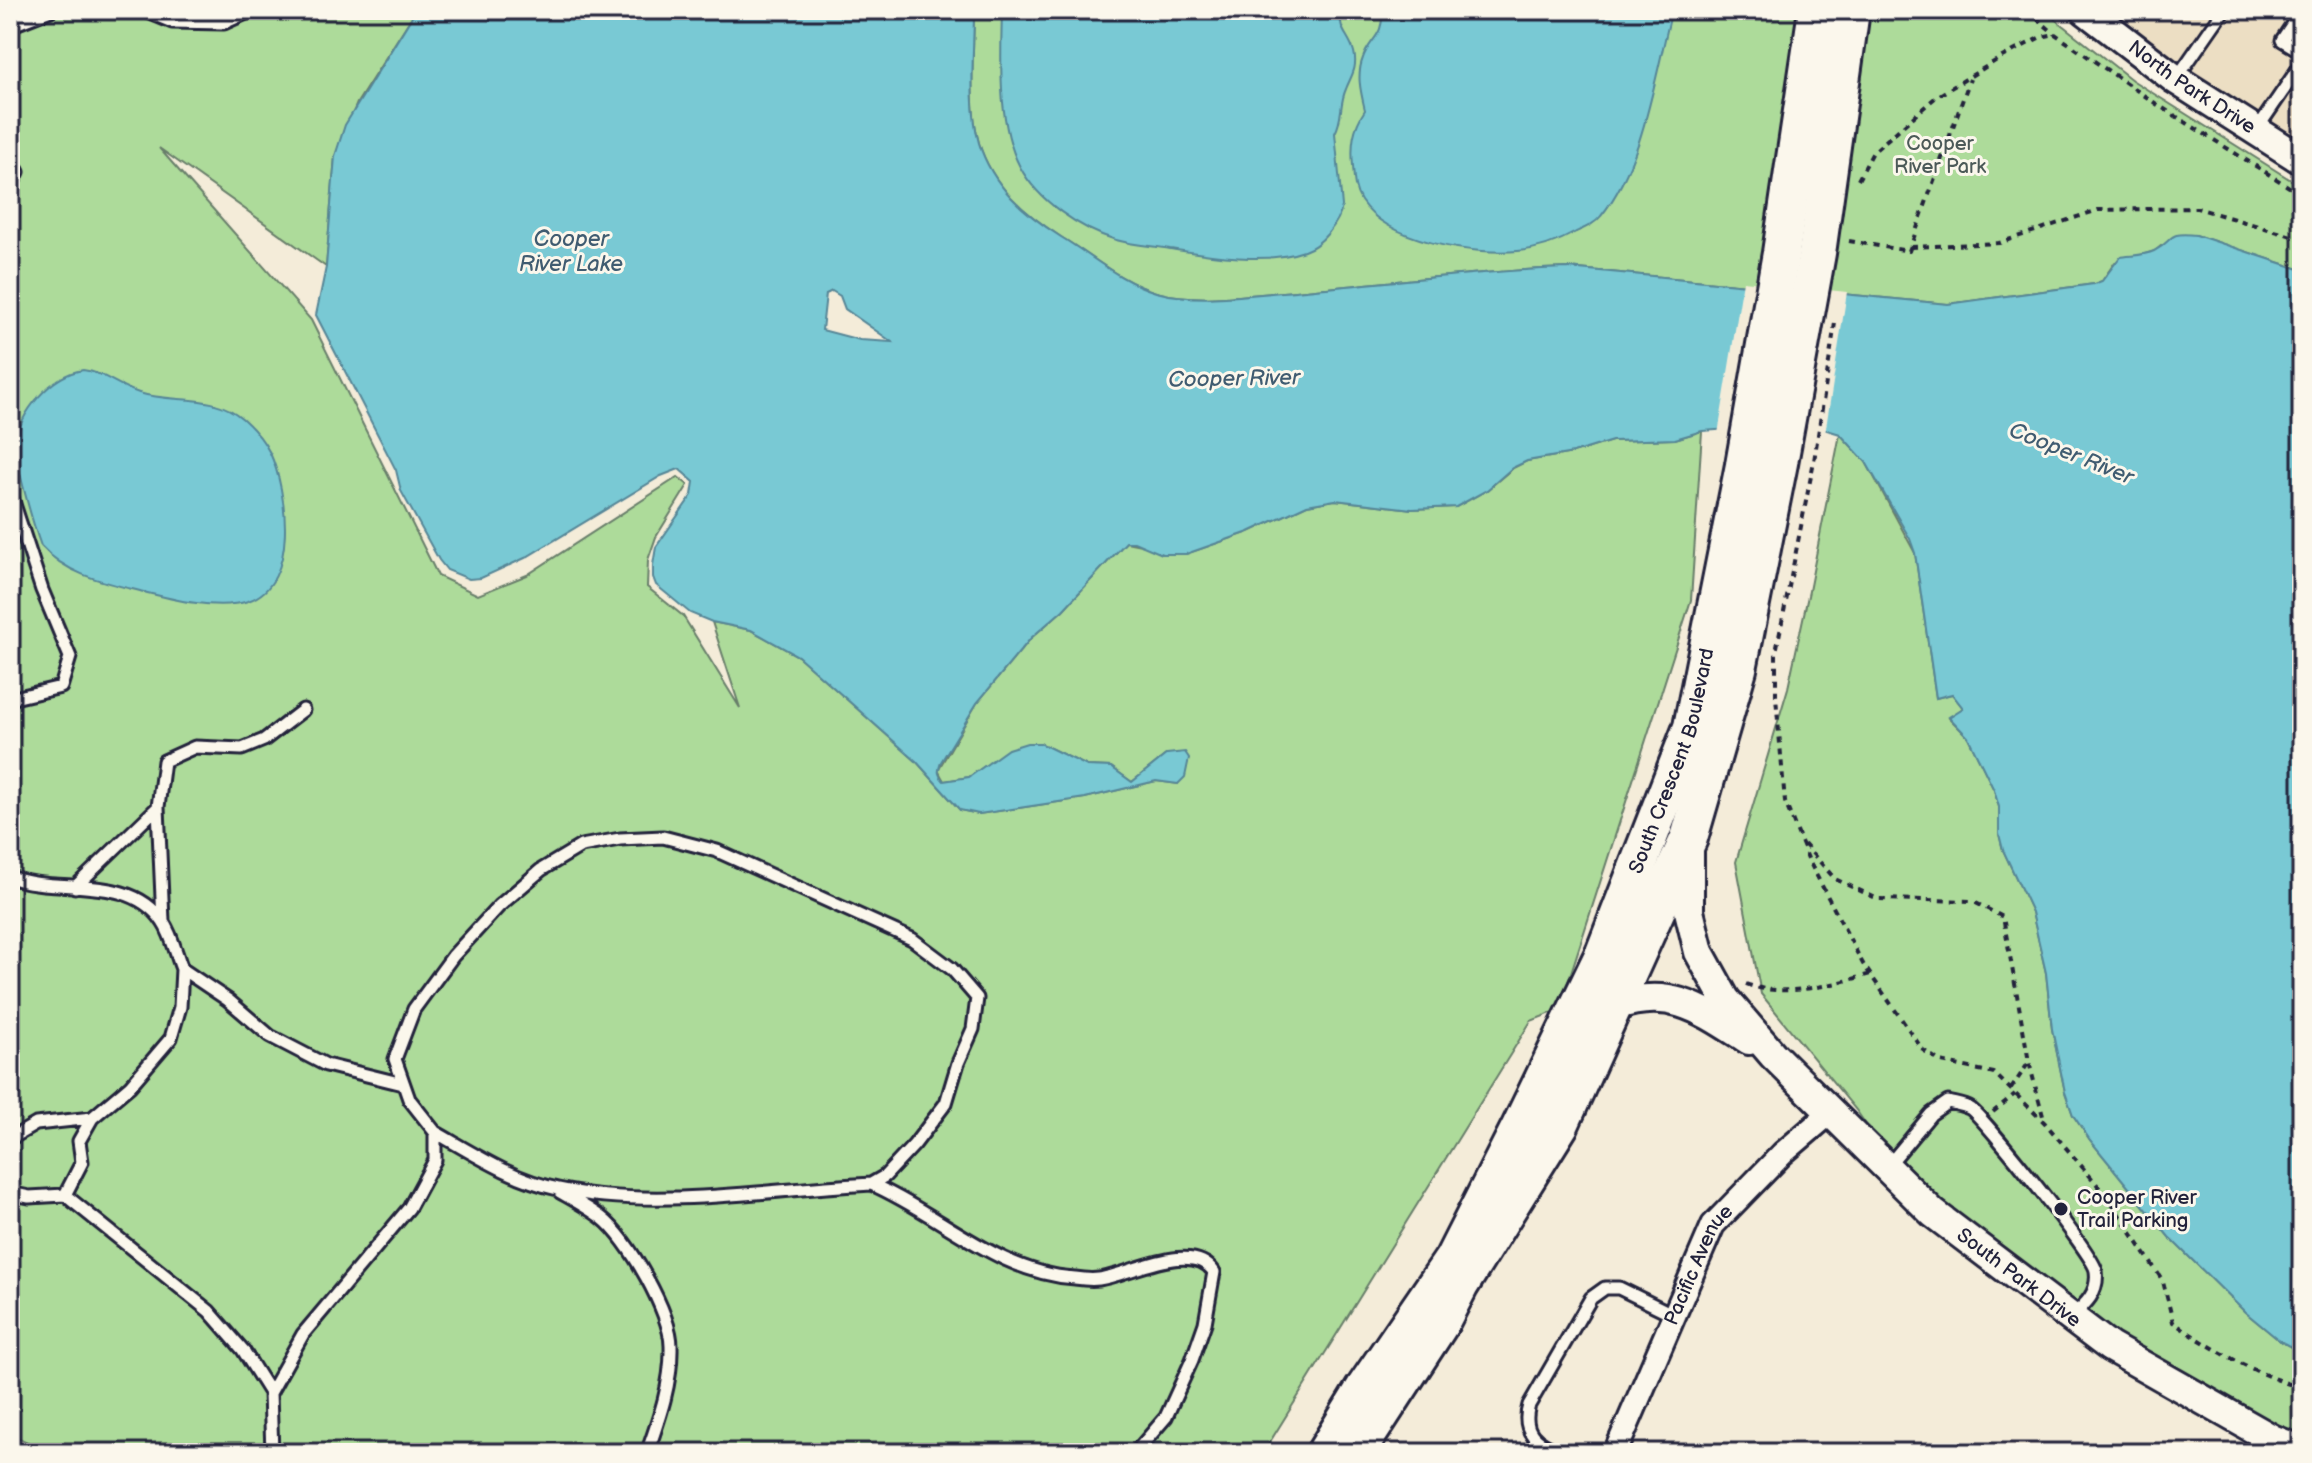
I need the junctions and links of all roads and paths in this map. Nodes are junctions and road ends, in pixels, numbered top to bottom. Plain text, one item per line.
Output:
1 (51, 10) edge
2 (143, 10) edge
3 (247, 10) edge
4 (1817, 10) edge
5 (1851, 10) edge
6 (2027, 10) edge
7 (2085, 10) edge
8 (2224, 10) edge
9 (2302, 10) edge
10 (10, 26) edge
11 (2055, 34) junction
12 (2302, 52) edge
13 (2302, 63) edge
14 (1971, 77) junction
15 (2175, 79) junction
16 (2255, 131) junction
17 (10, 157) edge
18 (2302, 160) edge
19 (1858, 177) dead end
20 (10, 189) edge
21 (2302, 195) edge
22 (2302, 239) edge
23 (1833, 247) junction
24 (1911, 247) junction
25 (1837, 313) dead end
26 (1779, 463) junction
27 (10, 492) edge
28 (10, 699) edge
29 (303, 710) dead end
30 (158, 807) junction
31 (1689, 838) junction
32 (1801, 840) junction
33 (10, 877) edge
34 (75, 887) junction
35 (163, 921) junction
36 (182, 969) junction
37 (1871, 974) junction
38 (1738, 981) dead end
39 (1615, 1006) junction
40 (1773, 1055) junction
41 (2029, 1062) junction
42 (403, 1084) junction
43 (2013, 1092) junction
44 (1831, 1112) junction
45 (92, 1118) junction
46 (1982, 1121) junction
47 (2045, 1123) junction
48 (435, 1132) junction
49 (10, 1139) edge
50 (1887, 1167) junction
51 (871, 1184) junction
52 (556, 1189) junction
53 (10, 1193) edge
54 (65, 1195) junction
55 (1674, 1315) junction
56 (2071, 1317) junction
57 (2302, 1388) edge
58 (270, 1393) junction
59 (1337, 1450) edge
60 (2302, 1451) edge
61 (272, 1453) edge
62 (647, 1453) edge
63 (1135, 1453) edge
64 (1561, 1453) edge
65 (1615, 1453) edge

1 - 10 lane
2 - 3 lane
4 - 26 highway, South Crescent Boulevard
5 - 23 highway, South Crescent Boulevard
6 - 11 path
7 - 15 street, North Park Drive
8 - 15 lane
9 - 12 lane
11 - 14 path
11 - 21 path
13 - 16 lane
14 - 19 path
14 - 24 path
15 - 16 street, North Park Drive
16 - 18 street, North Park Drive
17 - 20 lane
22 - 24 path
23 - 24 path
23 - 26 highway, South Crescent Boulevard
25 - 26 path
26 - 31 highway, South Crescent Boulevard
26 - 32 path
26 - 59 highway, South Crescent Boulevard
27 - 28 lane
29 - 30 lane
30 - 34 lane
30 - 35 lane
31 - 39 highway, South Crescent Boulevard
31 - 40 street, South Park Drive
32 - 37 path
32 - 41 path
33 - 34 lane
34 - 35 lane
35 - 36 lane
36 - 42 lane
36 - 45 lane
37 - 38 path
37 - 43 path
39 - 40 street, South Park Drive
39 - 59 highway, South Crescent Boulevard
40 - 44 street, South Park Drive
41 - 43 path
41 - 47 path
42 - 48 lane
42 - 51 lane
43 - 46 path
43 - 47 path
44 - 50 street, South Park Drive
44 - 55 street, Pacific Avenue
45 - 49 lane
45 - 54 lane
46 - 50 lane
46 - 56 lane
47 - 57 path
48 - 52 lane
48 - 58 lane
50 - 56 street, South Park Drive
51 - 52 lane
51 - 63 lane
52 - 62 lane
53 - 54 lane
54 - 58 lane
55 - 64 lane
55 - 65 street, Pacific Avenue
56 - 60 street, South Park Drive
58 - 61 lane

